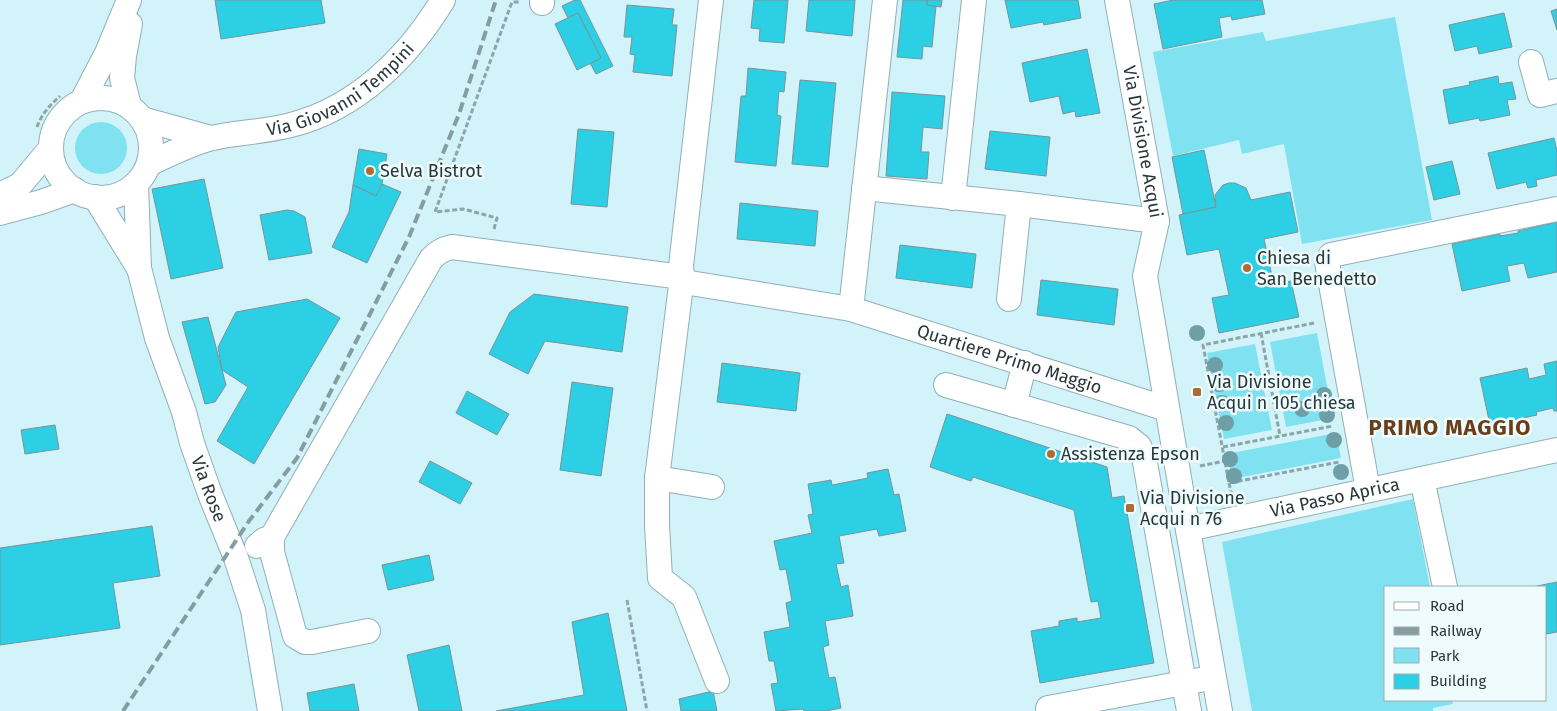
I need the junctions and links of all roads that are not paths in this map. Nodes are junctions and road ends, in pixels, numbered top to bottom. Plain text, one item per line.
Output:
1 (129, 0) edge
2 (134, 0) edge
3 (443, 0) edge
4 (711, 0) edge
5 (884, 0) edge
6 (974, 0) edge
7 (1117, 0) edge
8 (1531, 62) dead end
9 (1557, 91) edge
10 (82, 101) junction
11 (135, 112) junction
12 (211, 138) junction
13 (51, 148) junction
14 (148, 164) junction
15 (136, 184) junction
16 (864, 188) junction
17 (85, 194) junction
18 (0, 195) edge
19 (953, 198) junction
20 (1019, 204) junction
21 (1557, 209) edge
22 (0, 213) edge
23 (1156, 221) junction
24 (139, 268) junction
25 (682, 277) junction
26 (1009, 299) dead end
27 (851, 309) junction
28 (1025, 363) junction
29 (946, 385) dead end
30 (1014, 404) junction
31 (1167, 409) junction
32 (1557, 450) edge
33 (658, 478) junction
34 (1422, 479) junction
35 (712, 487) dead end
36 (1368, 490) junction
37 (1187, 524) junction
38 (1156, 526) junction
39 (1445, 586) edge
40 (368, 631) dead end
41 (1214, 677) junction
42 (717, 681) dead end
43 (1184, 682) junction
44 (1075, 707) edge
45 (1048, 708) dead end
46 (270, 711) edge
47 (1190, 711) edge
48 (1220, 711) edge

1 - 10 street
2 - 11 street
3 - 12 street, Via Giovanni Tempini
4 - 25 street
5 - 16 street
6 - 19 street
7 - 23 street, Via Divisione Acqui
8 - 9 street
10 - 11 street
10 - 13 street
11 - 12 street, Via Giovanni Tempini
11 - 14 street
12 - 14 street, Via Giovanni Tempini
13 - 17 street
13 - 18 street
14 - 15 street
15 - 17 street
15 - 24 street, Via Rose
16 - 19 street
16 - 27 street
17 - 22 street
17 - 24 street, Via Rose
19 - 20 street
20 - 23 street
20 - 26 street
21 - 36 street
23 - 31 street, Via Divisione Acqui
24 - 46 street, Via Rose
25 - 27 street, Quartiere Primo Maggio
25 - 33 street
25 - 40 street, Quartiere Primo Maggio
27 - 28 street, Quartiere Primo Maggio
28 - 30 street
28 - 31 street, Quartiere Primo Maggio
29 - 30 street
30 - 38 street
31 - 37 street, Via Divisione Acqui
32 - 34 street, Via Passo Aprica
33 - 35 street
33 - 42 street
34 - 36 street, Via Passo Aprica
34 - 39 street, Via Passo Aprica
36 - 37 street, Via Passo Aprica
37 - 38 street
37 - 41 street, Via Divisione Acqui
38 - 43 street
41 - 43 street
41 - 48 street, Via Divisione Acqui
43 - 44 street
43 - 47 street
44 - 45 street

